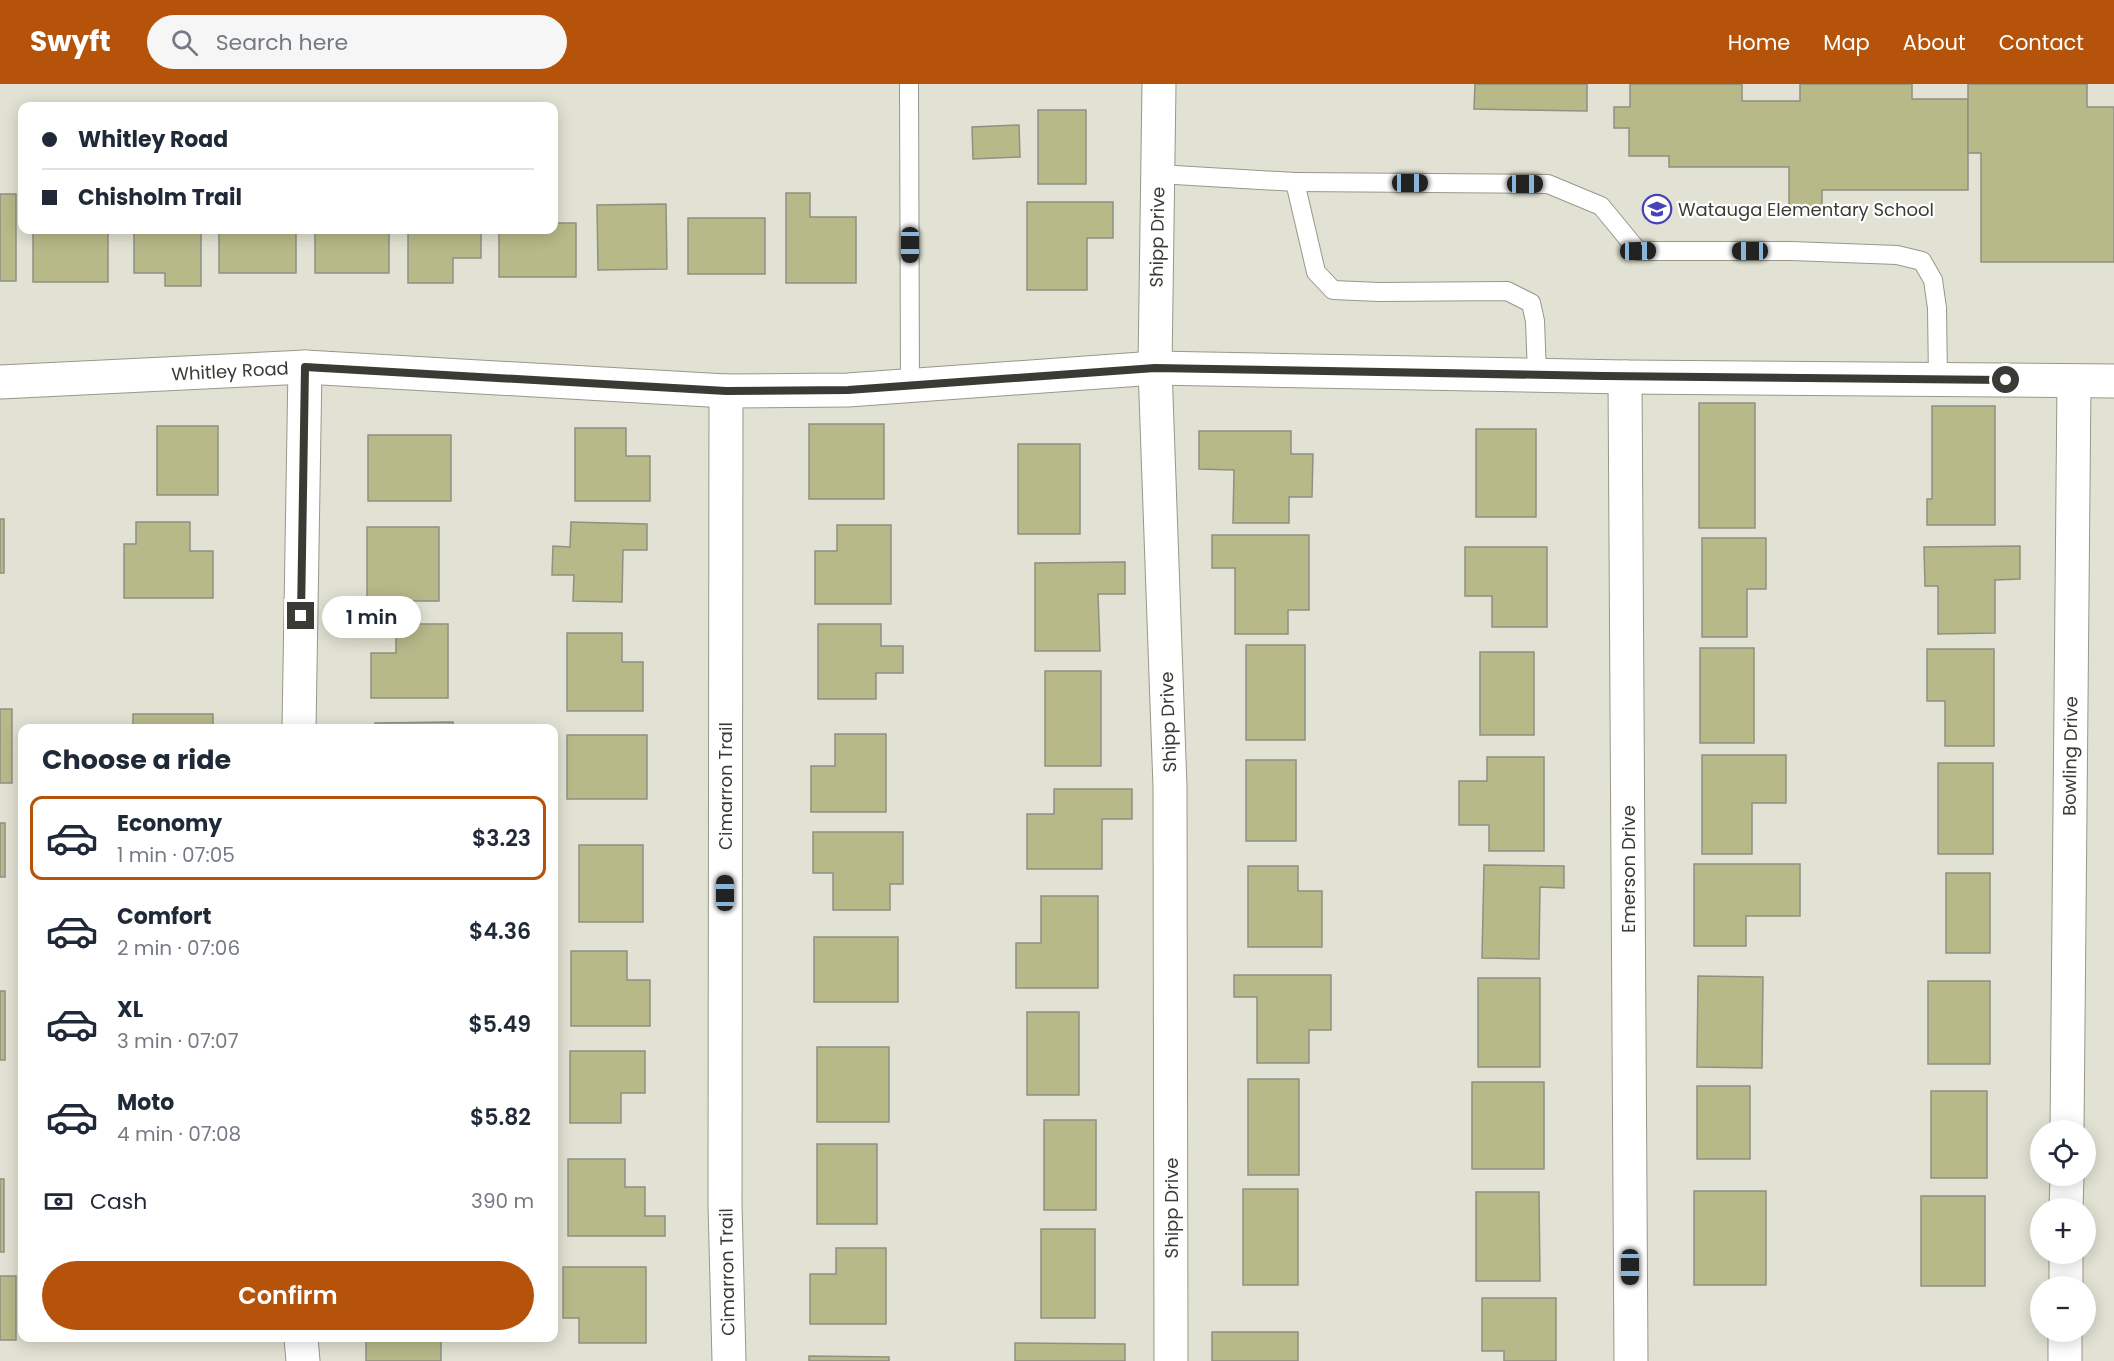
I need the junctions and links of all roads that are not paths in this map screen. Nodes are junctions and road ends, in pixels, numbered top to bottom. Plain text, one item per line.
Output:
1 (909, 84) edge
2 (1159, 84) edge
3 (1158, 174) junction
4 (1295, 182) junction
5 (305, 367) junction
6 (1155, 368) junction
7 (1537, 375) junction
8 (1625, 377) junction
9 (1938, 380) junction
10 (2074, 381) junction
11 (2114, 381) edge
12 (0, 382) edge
13 (910, 386) junction
14 (726, 391) junction
15 (299, 724) edge
16 (2067, 1120) edge
17 (301, 1342) edge
18 (2065, 1342) edge
19 (303, 1361) edge
20 (729, 1361) edge
21 (1171, 1361) edge
22 (1631, 1361) edge
23 (2065, 1361) edge

1 - 13 lane
2 - 3 street, Shipp Drive
3 - 4 lane
3 - 6 street, Shipp Drive
4 - 7 lane
4 - 9 lane
5 - 12 street, Whitley Road
5 - 14 street, Whitley Road
5 - 15 street
6 - 7 street, Whitley Road
6 - 13 street, Whitley Road
6 - 21 street, Shipp Drive
7 - 8 street, Whitley Road
8 - 9 street, Whitley Road
8 - 22 street, Emerson Drive
9 - 10 street, Whitley Road
10 - 11 street, Whitley Road
10 - 16 street, Bowling Drive
13 - 14 street, Whitley Road
14 - 20 street, Cimarron Trail
17 - 19 street
18 - 23 street

